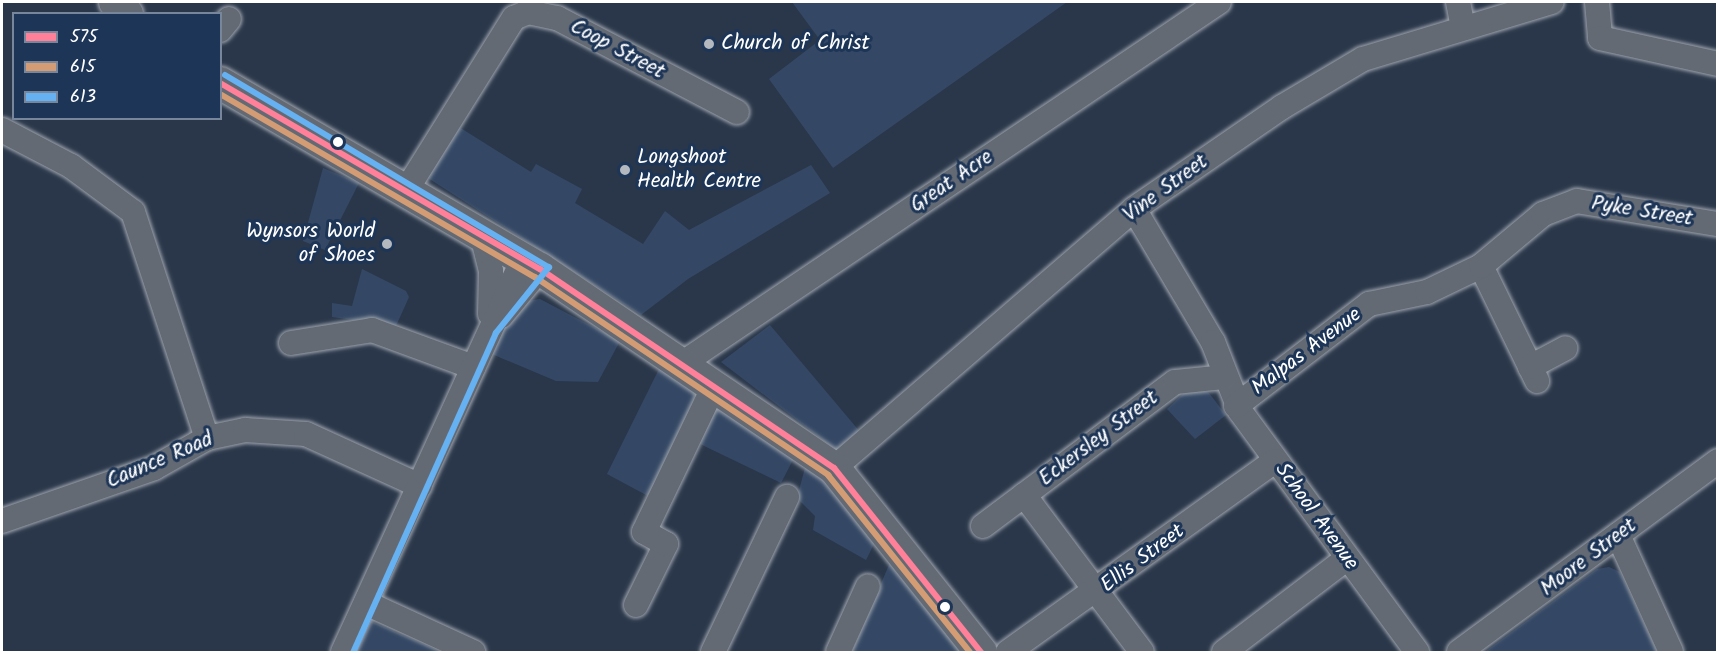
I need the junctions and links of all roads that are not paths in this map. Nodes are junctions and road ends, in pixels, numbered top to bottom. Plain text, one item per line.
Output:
1 (1219, 2) edge
2 (1458, 2) edge
3 (1552, 2) edge
4 (1597, 2) edge
5 (1463, 27) junction
6 (1718, 64) edge
7 (222, 84) edge
8 (737, 112) dead end
9 (2, 130) edge
10 (406, 189) junction
11 (1134, 209) junction
12 (1718, 224) edge
13 (482, 235) junction
14 (532, 265) junction
15 (1481, 266) junction
16 (488, 328) junction
17 (291, 344) dead end
18 (1565, 348) dead end
19 (683, 363) junction
20 (473, 367) junction
21 (1224, 377) junction
22 (715, 384) junction
23 (1236, 406) junction
24 (207, 438) junction
25 (1275, 460) junction
26 (1718, 461) edge
27 (834, 468) junction
28 (420, 486) junction
29 (1024, 495) junction
30 (788, 508) dead end
31 (2, 521) edge
32 (983, 526) dead end
33 (1618, 535) junction
34 (1346, 559) junction
35 (868, 586) dead end
36 (1095, 594) junction
37 (366, 603) junction
38 (636, 605) dead end
39 (343, 652) edge
40 (473, 652) edge
41 (713, 652) edge
42 (838, 652) edge
43 (981, 652) edge
44 (1008, 652) edge
45 (1142, 652) edge
46 (1224, 652) edge
47 (1417, 652) edge
48 (1459, 652) edge
49 (1671, 652) edge

1 - 19 street, Great Acre
2 - 5 street
3 - 5 street, Vine Street
4 - 6 street
5 - 11 street, Vine Street
7 - 10 main road
8 - 10 street, Coop Street
9 - 24 street
10 - 13 main road
11 - 21 street, School Avenue
11 - 27 street, Vine Street
12 - 15 street, Pyke Street
13 - 14 main road
13 - 16 street
14 - 16 street
14 - 19 main road
15 - 18 street
15 - 23 street, Malpas Avenue
16 - 20 street
17 - 20 street
19 - 22 main road
20 - 28 street
21 - 23 street, School Avenue
21 - 29 street, Eckersley Street
22 - 27 main road
22 - 38 street
23 - 25 street, School Avenue
24 - 28 street, Caunce Road
24 - 31 street, Caunce Road
25 - 34 street, School Avenue
25 - 36 street, Ellis Street
26 - 33 street, Moore Street
27 - 43 main road
28 - 37 street
29 - 32 street, Eckersley Street
29 - 36 street
30 - 41 street
33 - 48 street, Moore Street
33 - 49 street
34 - 46 street
34 - 47 street, School Avenue
35 - 42 street
36 - 44 street, Ellis Street
36 - 45 street
37 - 39 street
37 - 40 street

